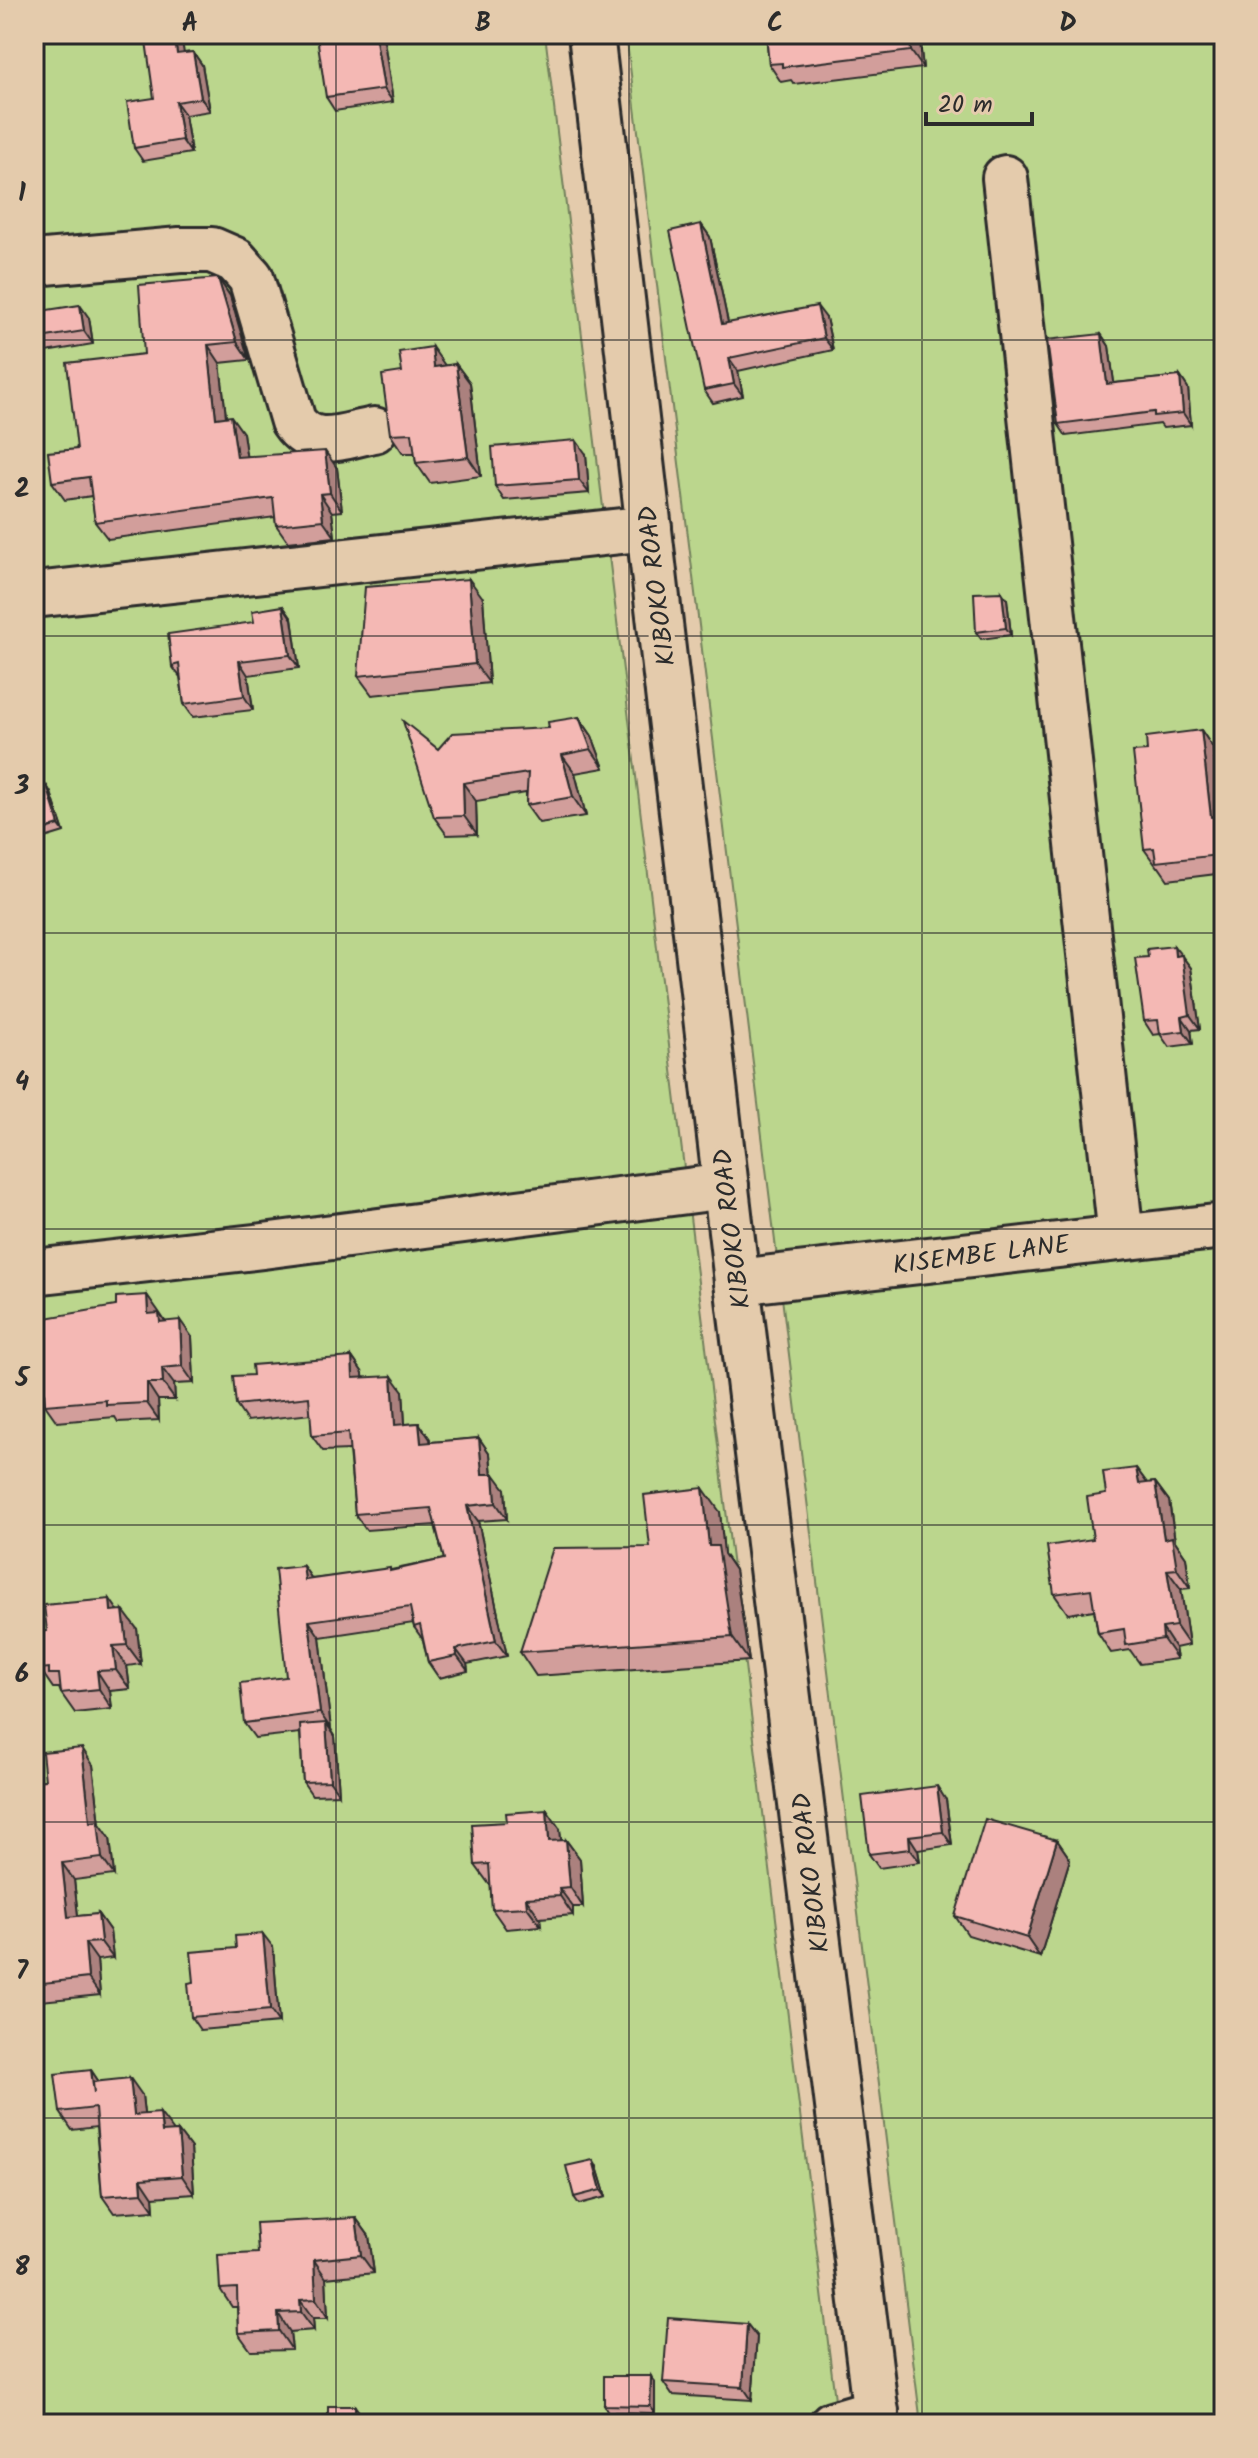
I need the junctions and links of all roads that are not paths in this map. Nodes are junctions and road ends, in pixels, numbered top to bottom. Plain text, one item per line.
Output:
1 (591, 34) edge
2 (1005, 178) dead end
3 (34, 263) edge
4 (374, 430) dead end
5 (649, 528) junction
6 (34, 595) edge
7 (726, 1186) junction
8 (1224, 1226) edge
9 (1121, 1237) junction
10 (34, 1272) edge
11 (737, 1282) junction
12 (876, 2417) edge
13 (832, 2424) edge

1 - 5 street, KIBOKO ROAD
2 - 9 street
3 - 4 street
5 - 6 street
5 - 7 street, KIBOKO ROAD
7 - 10 street
7 - 11 street, KIBOKO ROAD
8 - 9 street, KISEMBE LANE
9 - 11 street, KISEMBE LANE
11 - 12 street, KIBOKO ROAD
12 - 13 street

